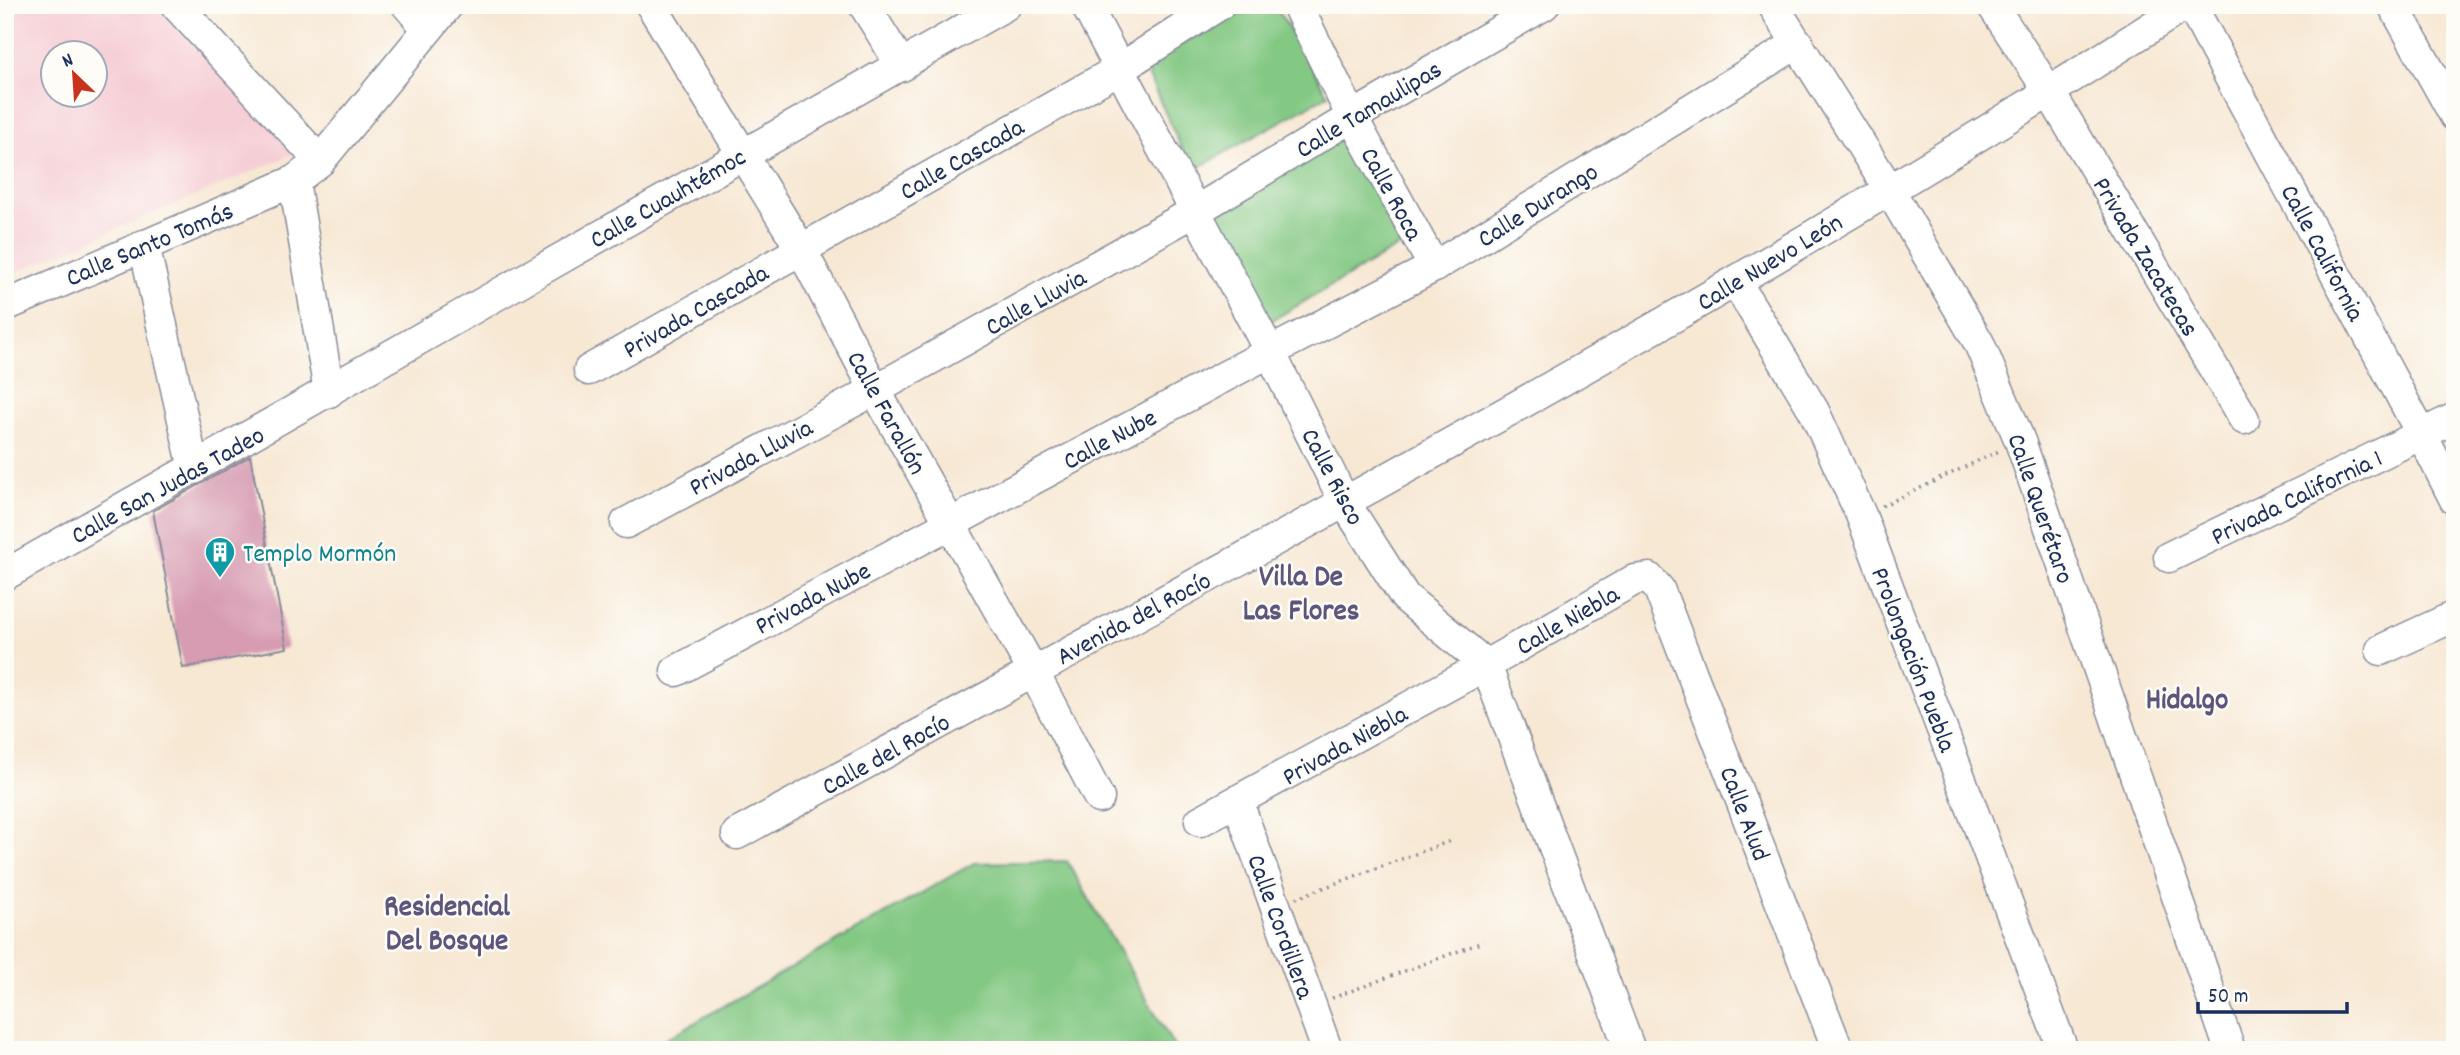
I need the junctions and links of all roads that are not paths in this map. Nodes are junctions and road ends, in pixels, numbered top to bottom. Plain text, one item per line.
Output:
1 (176, 5) edge
2 (407, 5) edge
3 (448, 5) edge
4 (650, 5) edge
5 (864, 5) edge
6 (1006, 5) edge
7 (1086, 5) edge
8 (1219, 5) edge
9 (1297, 5) edge
10 (1544, 5) edge
11 (1773, 5) edge
12 (1992, 5) edge
13 (2185, 5) edge
14 (2191, 5) edge
15 (2393, 5) edge
16 (428, 29) junction
17 (1798, 43) junction
18 (902, 66) junction
19 (1121, 68) junction
20 (2050, 93) junction
21 (2455, 116) edge
22 (1352, 117) junction
23 (743, 153) junction
24 (320, 161) junction
25 (294, 181) junction
26 (1889, 189) junction
27 (1194, 212) junction
28 (144, 245) junction
29 (801, 249) junction
30 (1434, 267) junction
31 (1737, 282) junction
32 (5, 306) edge
33 (1270, 352) junction
34 (589, 370) dead end
35 (875, 390) junction
36 (329, 392) junction
37 (2455, 418) edge
38 (2244, 419) dead end
39 (2422, 435) junction
40 (194, 469) junction
41 (2455, 500) edge
42 (1345, 503) junction
43 (626, 523) dead end
44 (949, 523) junction
45 (2169, 556) dead end
46 (5, 575) edge
47 (1649, 578) joint
48 (2455, 616) edge
49 (2381, 650) dead end
50 (1486, 665) junction
51 (676, 671) dead end
52 (1033, 671) junction
53 (1099, 799) dead end
54 (1238, 802) junction
55 (1200, 821) dead end
56 (737, 834) dead end
57 (1327, 1050) edge
58 (1630, 1050) edge
59 (1838, 1050) edge
60 (2063, 1050) edge
61 (2230, 1050) edge

1 - 24 street
2 - 16 street
3 - 16 street, Calle Santo Tomás
4 - 23 street, Calle Farallón
5 - 18 street
6 - 18 street, Calle Cuauhtémoc
7 - 19 street, Calle Risco
8 - 19 street, Calle Cascada
9 - 22 street, Calle Roca
10 - 22 street, Calle Tamaulipas
11 - 17 street, Calle Querétaro
12 - 20 street, Privada Zacatecas
13 - 20 street, Calle Nuevo León
14 - 39 street, Calle California
15 - 21 street
16 - 24 street, Calle Santo Tomás
17 - 26 street, Calle Querétaro
17 - 30 street, Calle Durango
18 - 23 street, Calle Cuauhtémoc
19 - 27 street, Calle Risco
19 - 29 street, Calle Cascada
20 - 26 street, Calle Nuevo León
20 - 38 street, Privada Zacatecas
22 - 27 street, Calle Tamaulipas
22 - 30 street, Calle Roca
23 - 29 street, Calle Farallón
23 - 36 street, Calle Cuauhtémoc
24 - 25 street, Calle Santo Tomás
25 - 28 street, Calle Santo Tomás
25 - 36 street
26 - 31 street, Calle Nuevo León
26 - 61 street, Calle Querétaro
27 - 33 street, Calle Risco
27 - 35 street, Calle Lluvia
28 - 32 street, Calle Santo Tomás
28 - 40 street
29 - 34 street, Privada Cascada
29 - 35 street, Calle Farallón
30 - 33 street, Calle Durango
31 - 42 street, Calle Nuevo León
31 - 60 street, Prolongación Puebla
33 - 42 street, Calle Risco
33 - 44 street, Calle Nube
35 - 43 street, Privada Lluvia
35 - 44 street, Calle Farallón
36 - 40 street, Calle San Judas Tadeo
37 - 39 street, Privada California 1
39 - 41 street, Calle California
39 - 45 street, Privada California 1
40 - 46 street, Calle San Judas Tadeo
42 - 50 street, Calle Risco
42 - 52 street, Avenida del Rocío
44 - 51 street, Privada Nube
44 - 52 street, Calle Farallón
47 - 50 street, Calle Niebla
47 - 59 street, Calle Alud
48 - 49 street
50 - 54 street, Privada Niebla
50 - 58 street, Calle Risco
52 - 53 street, Calle Farallón
52 - 56 street, Calle del Rocío
54 - 55 street, Privada Niebla
54 - 57 street, Calle Cordillera

